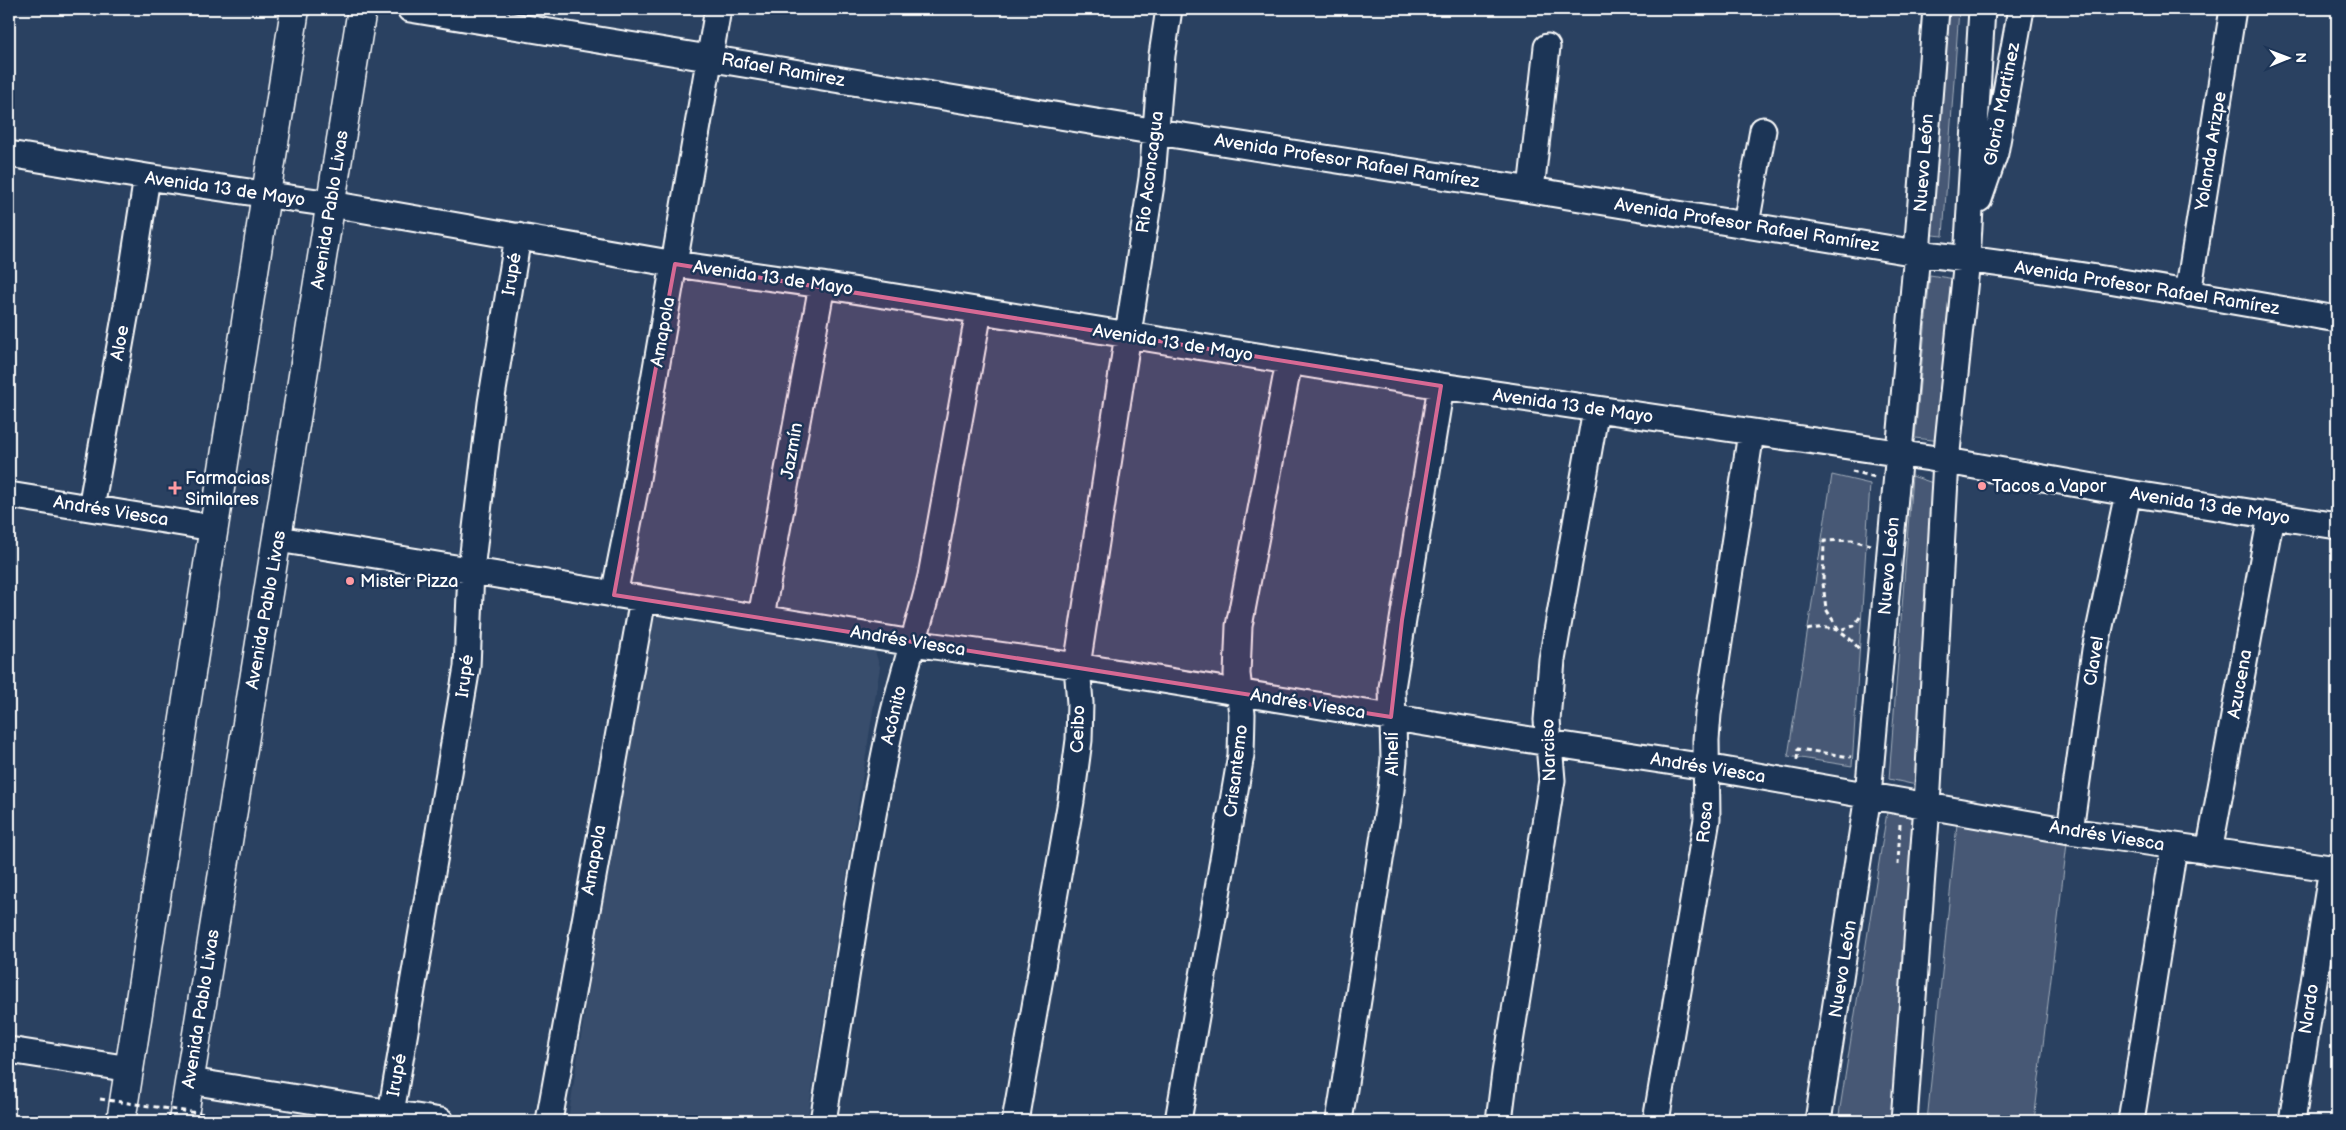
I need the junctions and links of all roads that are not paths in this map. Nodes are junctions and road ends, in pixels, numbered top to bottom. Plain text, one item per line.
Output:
1 (294, 9) edge
2 (362, 9) edge
3 (410, 9) edge
4 (718, 9) edge
5 (1170, 9) edge
6 (1936, 9) edge
7 (1982, 9) edge
8 (2021, 9) edge
9 (2233, 9) edge
10 (454, 13) edge
11 (501, 17) edge
12 (1547, 47) dead end
13 (709, 58) junction
14 (1763, 130) dead end
15 (1157, 132) junction
16 (9, 154) edge
17 (147, 177) junction
18 (1531, 190) junction
19 (264, 195) junction
20 (331, 204) junction
21 (1746, 224) junction
22 (1969, 227) junction
23 (518, 236) junction
24 (1917, 253) junction
25 (1967, 259) junction
26 (675, 264) junction
27 (822, 285) junction
28 (2188, 294) junction
29 (978, 311) junction
30 (2337, 319) edge
31 (1128, 335) junction
32 (1289, 362) junction
33 (1441, 386) junction
34 (1596, 409) junction
35 (1751, 433) junction
36 (1899, 454) junction
37 (1946, 461) junction
38 (2128, 493) junction
39 (9, 495) edge
40 (91, 508) junction
41 (2271, 516) junction
42 (2337, 526) edge
43 (213, 528) junction
44 (278, 539) junction
45 (471, 570) junction
46 (614, 595) junction
47 (643, 600) junction
48 (761, 617) junction
49 (913, 643) junction
50 (1077, 666) junction
51 (1241, 693) junction
52 (1391, 717) junction
53 (1549, 743) junction
54 (1706, 766) junction
55 (1868, 795) junction
56 (1927, 805) junction
57 (2070, 831) junction
58 (2174, 847) junction
59 (2209, 852) junction
60 (2335, 868) edge
61 (9, 1050) edge
62 (130, 1069) junction
63 (190, 1081) junction
64 (391, 1113) junction
65 (121, 1121) edge
66 (183, 1121) edge
67 (440, 1121) edge
68 (549, 1121) edge
69 (823, 1121) edge
70 (1015, 1121) edge
71 (1178, 1121) edge
72 (1340, 1121) edge
73 (1499, 1121) edge
74 (1656, 1121) edge
75 (1818, 1121) edge
76 (1904, 1121) edge
77 (2131, 1121) edge
78 (2292, 1121) edge

1 - 19 main road
2 - 20 main road, Avenida Pablo Livas
3 - 10 street, Rafael Ramirez
4 - 13 street, Amapola
5 - 15 street, Río Aconcagua
6 - 24 street, Nuevo León
7 - 22 street
8 - 22 street, Gloria Martinez
9 - 28 street, Yolanda Arizpe
10 - 11 street, Rafael Ramirez
11 - 13 street, Rafael Ramirez
12 - 18 street
13 - 15 street, Rafael Ramirez
13 - 26 street, Amapola
14 - 21 street
15 - 18 street, Avenida Profesor Rafael Ramírez
15 - 31 street, Río Aconcagua
16 - 17 street, Avenida 13 de Mayo
17 - 19 street, Avenida 13 de Mayo
17 - 40 street, Aloe
18 - 21 street, Avenida Profesor Rafael Ramírez
19 - 20 street, Avenida 13 de Mayo
19 - 43 main road
20 - 23 street, Avenida 13 de Mayo
20 - 44 main road, Avenida Pablo Livas
21 - 24 street, Avenida Profesor Rafael Ramírez
22 - 25 street
23 - 26 street, Avenida 13 de Mayo
23 - 45 street, Irupé
24 - 25 street, Avenida Profesor Rafael Ramírez
24 - 36 street, Nuevo León
25 - 28 street, Avenida Profesor Rafael Ramírez
25 - 37 street
26 - 27 street, Avenida 13 de Mayo
26 - 46 street, Amapola
27 - 29 street, Avenida 13 de Mayo
27 - 48 street, Jazmín
28 - 30 street, Avenida Profesor Rafael Ramírez
29 - 31 street, Avenida 13 de Mayo
29 - 49 street, Acónito
31 - 32 street, Avenida 13 de Mayo
31 - 50 street, Ceibo
32 - 33 street, Avenida 13 de Mayo
32 - 51 street, Crisantemo
33 - 34 street, Avenida 13 de Mayo
33 - 52 street, Alhelí
34 - 35 street, Avenida 13 de Mayo
34 - 53 street, Narciso
35 - 36 street, Avenida 13 de Mayo
35 - 54 street, Rosa
36 - 37 street, Avenida 13 de Mayo
36 - 55 street, Nuevo León
37 - 38 street, Avenida 13 de Mayo
37 - 56 street
38 - 41 street, Avenida 13 de Mayo
38 - 57 street, Clavel
39 - 40 street, Andrés Viesca
40 - 43 street, Andrés Viesca
41 - 42 street, Avenida 13 de Mayo
41 - 59 street, Azucena
43 - 62 main road
44 - 45 street, Andrés Viesca
44 - 63 main road, Avenida Pablo Livas
45 - 46 street, Andrés Viesca
45 - 64 street, Irupé
46 - 47 street, Andrés Viesca
47 - 48 street, Andrés Viesca
47 - 68 street, Amapola
48 - 49 street, Andrés Viesca
49 - 50 street, Andrés Viesca
49 - 69 street, Acónito
50 - 51 street, Andrés Viesca
50 - 70 street, Ceibo
51 - 52 street, Andrés Viesca
51 - 71 street, Crisantemo
52 - 53 street, Andrés Viesca
52 - 72 street, Alhelí
53 - 54 street, Andrés Viesca
53 - 73 street, Narciso
54 - 55 street, Andrés Viesca
54 - 74 street, Rosa
55 - 56 street, Andrés Viesca
55 - 75 street, Nuevo León
56 - 57 street, Andrés Viesca
56 - 76 street
57 - 58 street, Andrés Viesca
58 - 59 street, Andrés Viesca
58 - 77 street
59 - 60 street, Andrés Viesca
60 - 78 street, Nardo
61 - 62 street
62 - 65 main road
63 - 64 street
63 - 66 main road, Avenida Pablo Livas
64 - 67 street

